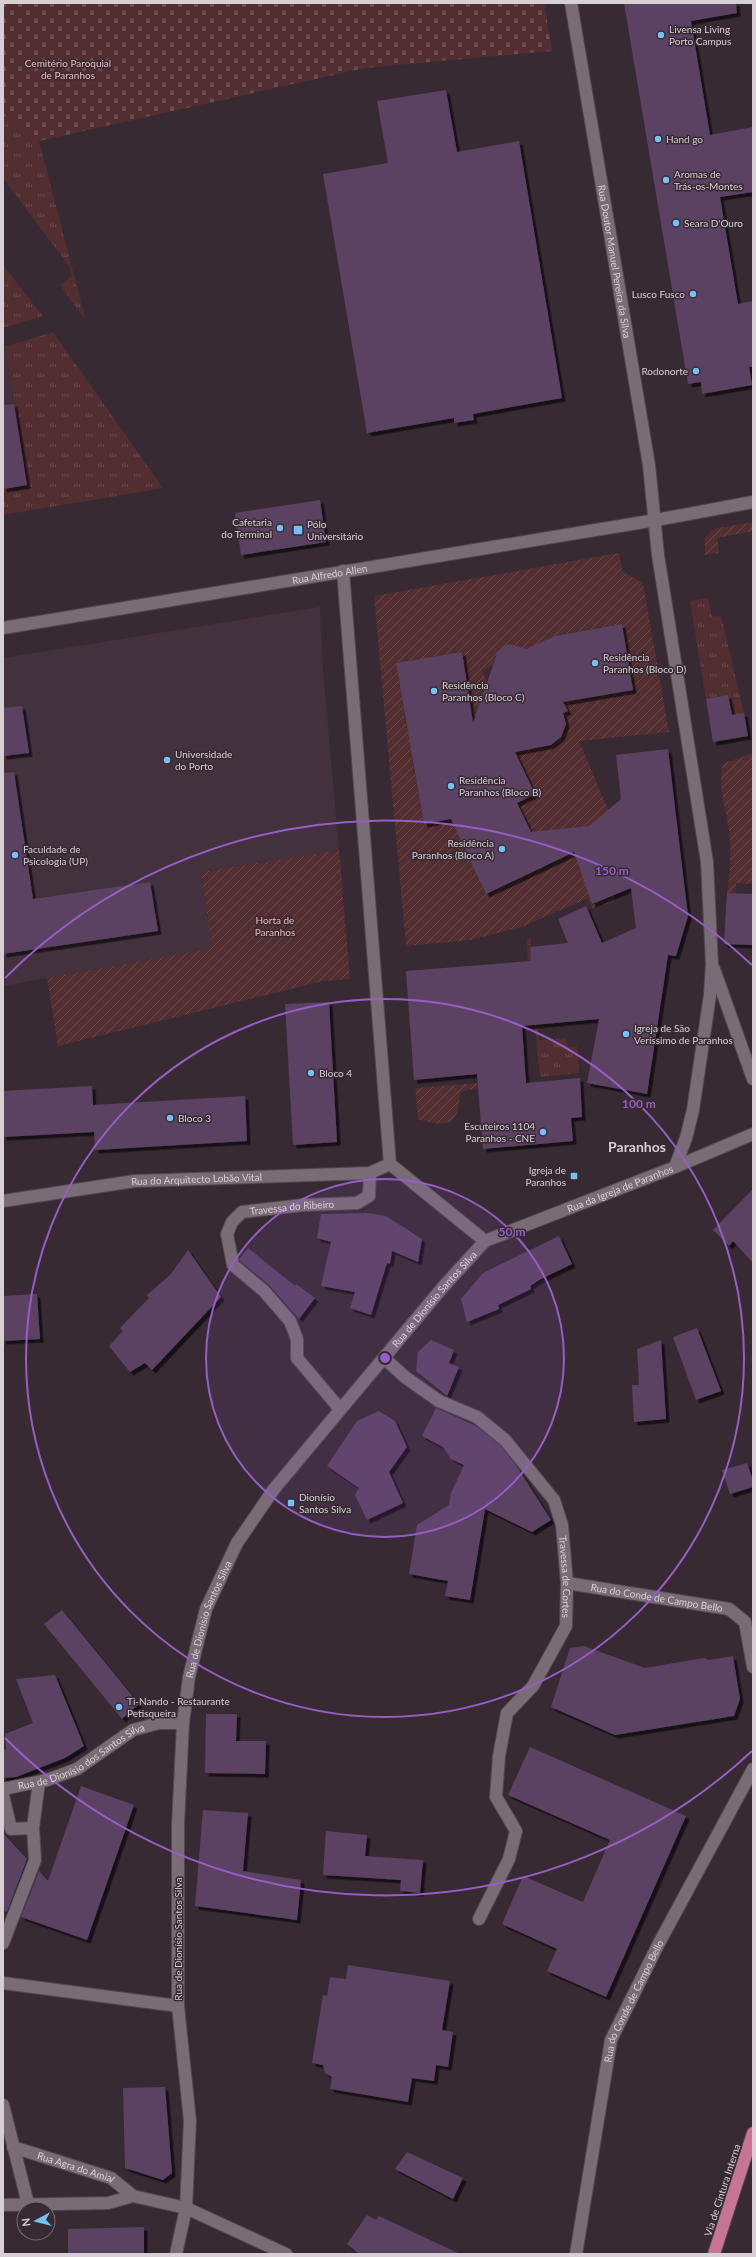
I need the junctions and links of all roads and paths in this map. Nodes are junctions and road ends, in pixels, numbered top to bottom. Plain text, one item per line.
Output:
1 (571, 3) edge
2 (753, 502) edge
3 (656, 520) junction
4 (343, 571) junction
5 (3, 628) edge
6 (712, 964) junction
7 (753, 1079) edge
8 (753, 1134) edge
9 (390, 1164) junction
10 (675, 1167) junction
11 (370, 1173) junction
12 (3, 1201) edge
13 (485, 1241) junction
14 (384, 1358) junction
15 (340, 1409) junction
16 (567, 1583) junction
17 (753, 1667) edge
18 (183, 1723) junction
19 (753, 1769) edge
20 (39, 1782) junction
21 (3, 1789) edge
22 (3, 1795) edge
23 (33, 1828) junction
24 (7, 1833) edge
25 (479, 1919) dead end
26 (3, 1943) edge
27 (3, 1983) edge
28 (178, 2006) junction
29 (3, 2105) edge
30 (753, 2133) edge
31 (13, 2147) junction
32 (133, 2196) junction
33 (27, 2201) edge
34 (16, 2204) edge
35 (56, 2204) edge
36 (3, 2205) edge
37 (186, 2208) junction
38 (176, 2254) edge
39 (286, 2254) edge
40 (576, 2254) edge
41 (714, 2254) edge

1 - 3 street, Rua Doutor Manuel Pereira da Silva
2 - 3 street, Rua Alfredo Allen
3 - 4 street, Rua Alfredo Allen
3 - 6 street, Rua Doutor Manuel Pereira da Silva
4 - 5 street, Rua Alfredo Allen
4 - 9 street
6 - 7 street
6 - 10 street
8 - 10 street, Rua da Igreja de Paranhos
9 - 11 street, Rua do Arquitecto Lobão Vital
9 - 13 street
10 - 13 street, Rua da Igreja de Paranhos
11 - 12 street, Rua do Arquitecto Lobão Vital
11 - 15 street, Travessa do Ribeiro
13 - 14 street, Rua de Dionísio Santos Silva
14 - 15 street, Rua de Dionísio Santos Silva
14 - 16 street, Travessa de Cortes
15 - 18 street, Rua de Dionísio Santos Silva
16 - 17 street, Rua do Conde de Campo Bello
16 - 25 street, Travessa de Cortes
18 - 20 street, Rua de Dionísio dos Santos Silva
18 - 28 street, Rua de Dionísio Santos Silva
19 - 40 street, Rua do Conde de Campo Bello
20 - 21 street, Rua de Dionísio dos Santos Silva
20 - 23 street
22 - 24 street
23 - 24 street
23 - 26 street
27 - 28 street
28 - 37 street, Rua de Dionísio Santos Silva
29 - 31 street
30 - 41 highway, Via de Cintura Interna
31 - 32 street, Rua Agra do Amial
31 - 33 street
32 - 35 street
32 - 37 street
34 - 36 street
37 - 38 street, Rua de Dionísio Santos Silva
37 - 39 street

